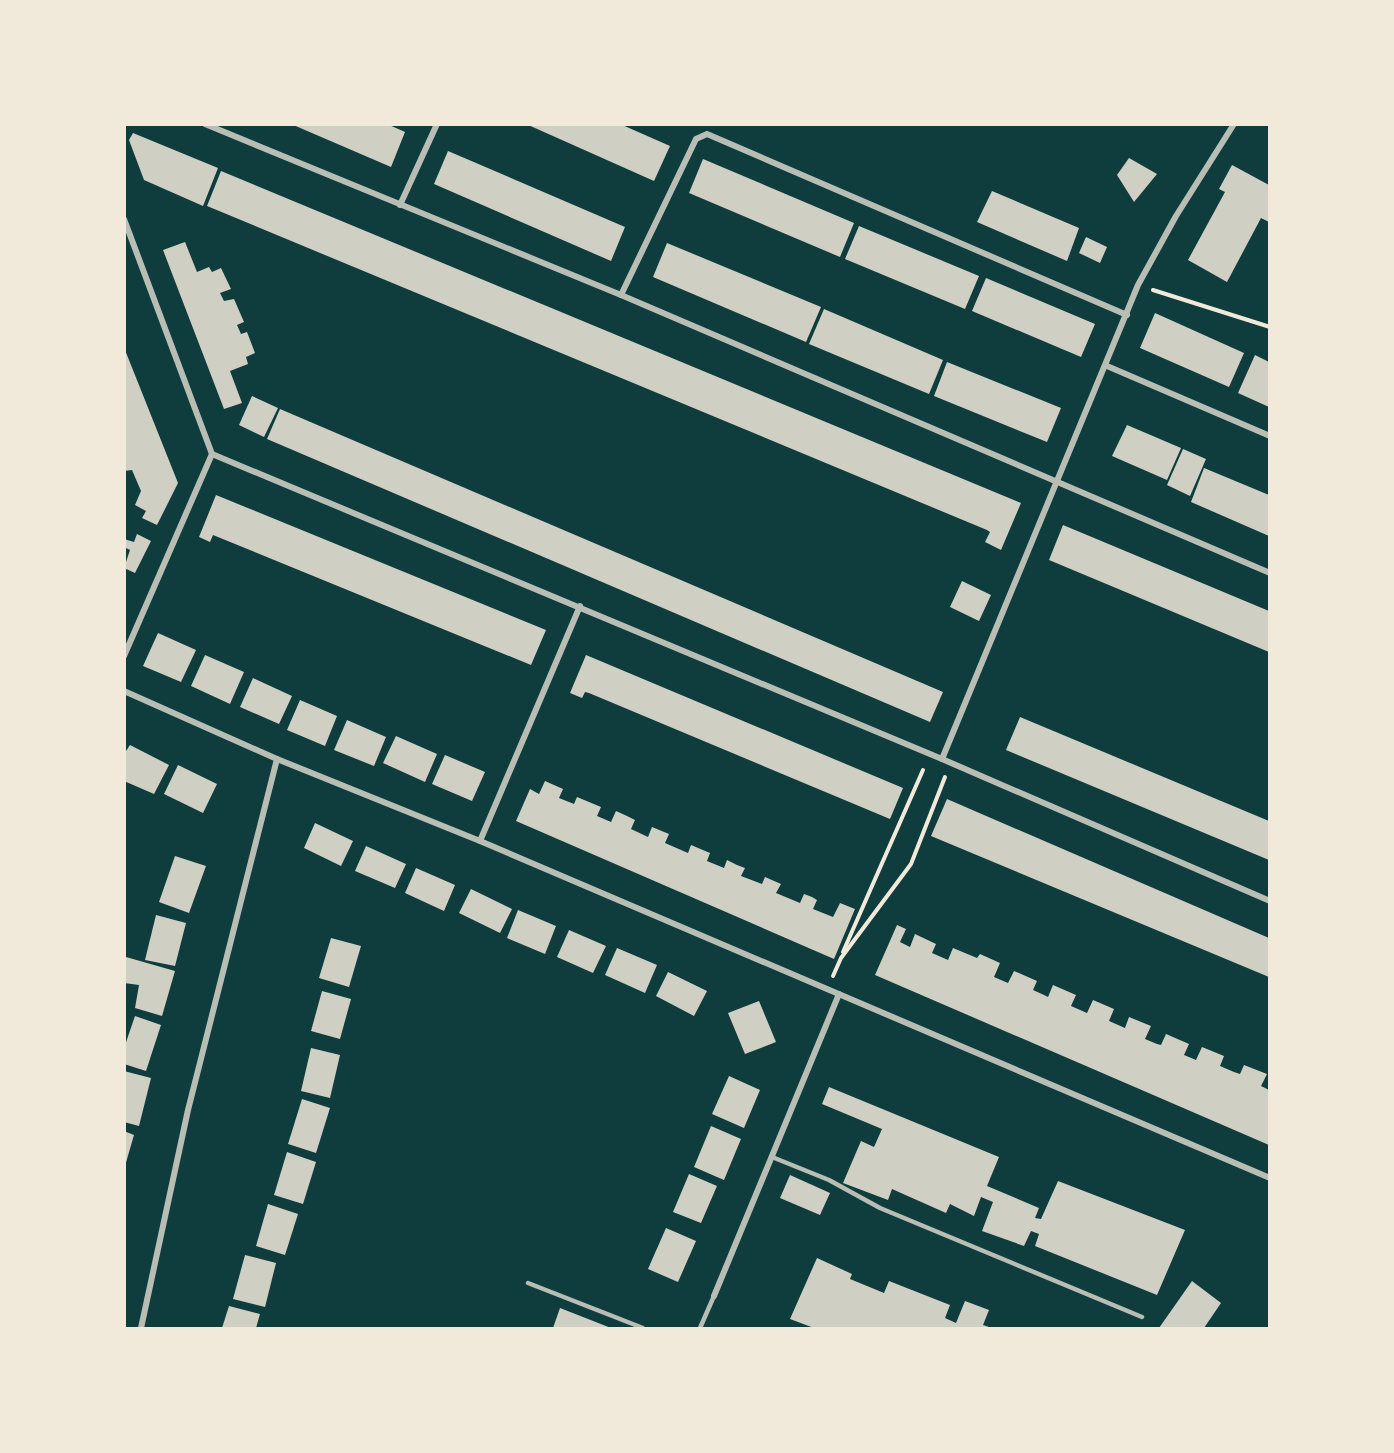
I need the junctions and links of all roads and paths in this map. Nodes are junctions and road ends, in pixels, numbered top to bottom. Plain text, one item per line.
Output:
1 (205, 124) edge
2 (437, 124) edge
3 (1234, 124) edge
4 (400, 205) junction
5 (124, 219) edge
6 (1138, 285) junction
7 (621, 295) junction
8 (1127, 315) junction
9 (1269, 327) edge
10 (1107, 366) junction
11 (1269, 436) edge
12 (212, 454) junction
13 (1058, 482) junction
14 (1269, 573) edge
15 (580, 606) junction
16 (124, 656) edge
17 (124, 691) edge
18 (930, 755) junction
19 (277, 759) junction
20 (942, 759) junction
21 (951, 763) junction
22 (480, 841) junction
23 (1269, 901) edge
24 (841, 958) junction
25 (827, 990) junction
26 (838, 994) junction
27 (772, 1156) junction
28 (1269, 1178) edge
29 (528, 1283) dead end
30 (714, 1296) joint
31 (1142, 1317) dead end
32 (141, 1329) edge
33 (643, 1329) edge
34 (700, 1329) edge

1 - 4 street
2 - 4 street
3 - 6 street
4 - 7 street
5 - 12 street
6 - 8 street
6 - 9 path
7 - 8 street
7 - 13 street
8 - 10 street
10 - 11 street
10 - 13 street
12 - 15 street
12 - 16 street
13 - 14 street
13 - 20 street
15 - 18 street
15 - 22 street
17 - 19 street
18 - 20 street
18 - 24 path
19 - 22 street
19 - 32 street
20 - 21 street
21 - 23 street
21 - 24 path
22 - 25 street
24 - 25 path
25 - 26 street
26 - 27 street
26 - 28 street
27 - 30 street
27 - 31 lane
29 - 33 lane
30 - 34 lane

